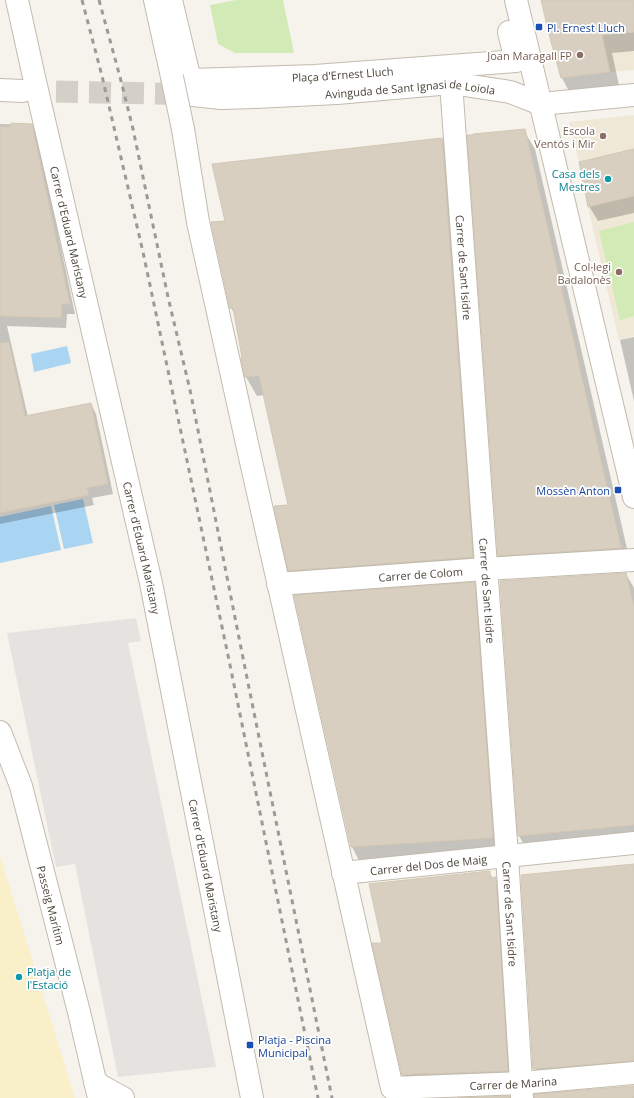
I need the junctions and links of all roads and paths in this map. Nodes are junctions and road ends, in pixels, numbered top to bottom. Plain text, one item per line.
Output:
1 (17, 0) edge
2 (154, 0) edge
3 (171, 0) edge
4 (502, 0) edge
5 (516, 0) edge
6 (451, 83) junction
7 (178, 85) junction
8 (0, 90) edge
9 (23, 91) tunnel mouth
10 (634, 95) edge
11 (541, 104) junction
12 (634, 497) edge
13 (634, 560) edge
14 (486, 569) junction
15 (278, 584) junction
16 (0, 732) edge
17 (634, 843) edge
18 (507, 856) junction
19 (343, 873) junction
20 (634, 1073) edge
21 (97, 1090) edge
22 (522, 1090) edge
23 (123, 1098) edge
24 (252, 1098) edge

1 - 24 street, Carrer d'Eduard Maristany
2 - 7 street
3 - 4 street, Plaça d'Ernest Lluch
5 - 11 street
6 - 7 street, Avinguda de Sant Ignasi de Loiola
6 - 11 street, Avinguda de Sant Ignasi de Loiola
6 - 14 street, Carrer de Sant Isidre
7 - 15 street, bridge
8 - 9 street
10 - 11 street, Avinguda de Sant Ignasi de Loiola
11 - 12 street
13 - 14 street, Carrer de Colom
14 - 15 street, Carrer de Colom
14 - 18 street, Carrer de Sant Isidre
15 - 19 street
16 - 21 street, Passeig Marítim
17 - 18 street, Carrer del Dos de Maig
18 - 19 street, Carrer del Dos de Maig
18 - 22 street, Carrer de Sant Isidre
19 - 22 street, Carrer de Marina
20 - 22 street, Carrer de Marina
21 - 23 street, Passeig Marítim

